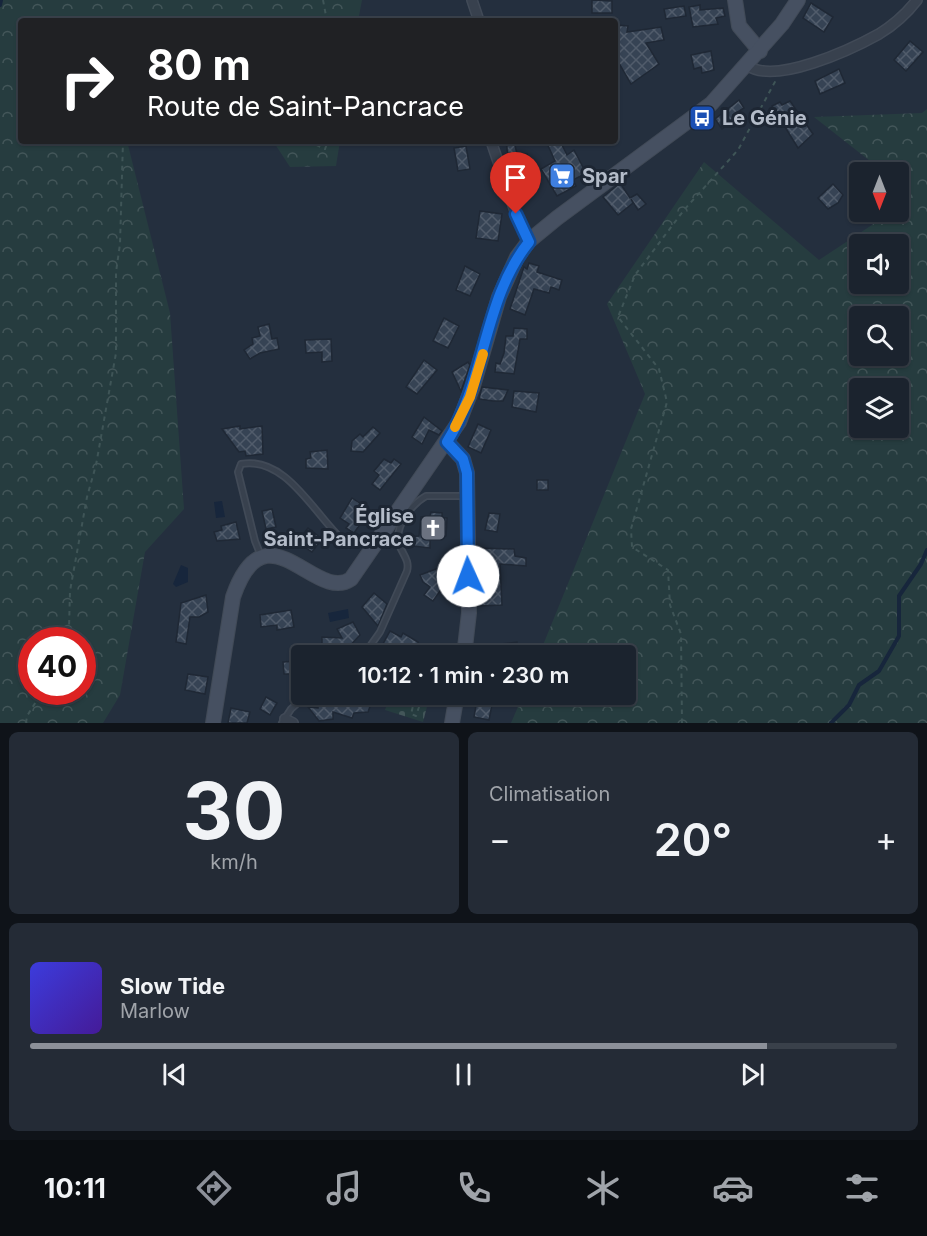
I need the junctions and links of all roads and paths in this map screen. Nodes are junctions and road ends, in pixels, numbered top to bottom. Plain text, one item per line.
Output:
1 (323, 0) edge
2 (472, 0) edge
3 (735, 0) edge
4 (798, 0) edge
5 (917, 0) edge
6 (326, 18) edge
7 (478, 18) edge
8 (760, 51) junction
9 (747, 65) junction
10 (780, 73) junction
11 (123, 144) edge
12 (492, 144) edge
13 (529, 242) junction
14 (447, 442) junction
15 (467, 496) junction
16 (348, 544) dead end
17 (262, 558) junction
18 (69, 627) edge
19 (371, 645) edge
20 (466, 645) edge
21 (34, 705) edge
22 (300, 705) edge
23 (455, 705) edge
24 (287, 722) edge
25 (26, 723) edge
26 (213, 723) edge
27 (452, 723) edge
28 (682, 723) edge

1 - 6 path
2 - 7 street
3 - 8 street
4 - 8 street
5 - 10 street
8 - 9 street
9 - 10 street
9 - 13 street
10 - 28 path
11 - 18 path
12 - 13 street
13 - 14 street
14 - 15 street
14 - 17 street
15 - 19 lane
15 - 20 street
16 - 17 lane
17 - 26 street
21 - 25 path
22 - 24 lane
23 - 27 street

